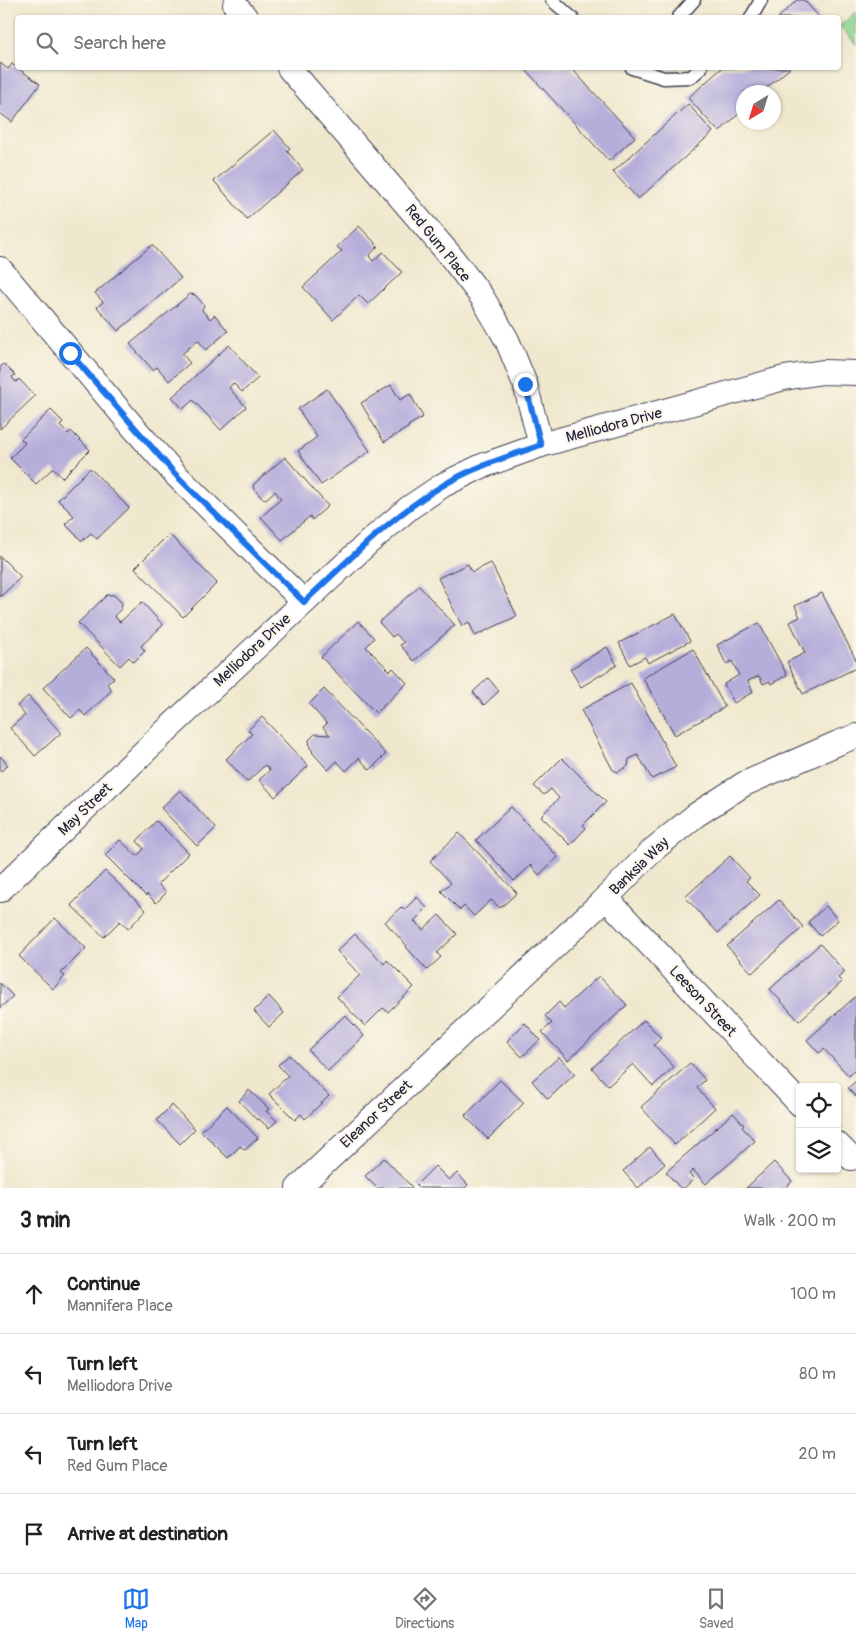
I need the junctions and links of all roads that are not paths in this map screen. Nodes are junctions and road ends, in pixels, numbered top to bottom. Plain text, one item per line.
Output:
1 (552, 0) edge
2 (694, 0) edge
3 (761, 0) edge
4 (569, 15) edge
5 (681, 15) edge
6 (753, 15) edge
7 (291, 70) edge
8 (638, 70) edge
9 (699, 70) edge
10 (0, 269) edge
11 (856, 372) edge
12 (541, 445) junction
13 (304, 602) junction
14 (169, 728) joint
15 (856, 736) edge
16 (0, 890) edge
17 (606, 898) junction
18 (453, 1041) joint
19 (796, 1100) edge
20 (298, 1188) edge

1 - 4 lane
2 - 5 lane
3 - 6 lane
7 - 12 street, Red Gum Place
8 - 9 lane
10 - 13 street
11 - 12 street, Melliodora Drive
12 - 13 street, Melliodora Drive
13 - 14 street, Melliodora Drive
14 - 16 street, May Street
15 - 17 street, Banksia Way
17 - 18 street, Banksia Way
17 - 19 street, Leeson Street
18 - 20 street, Eleanor Street

